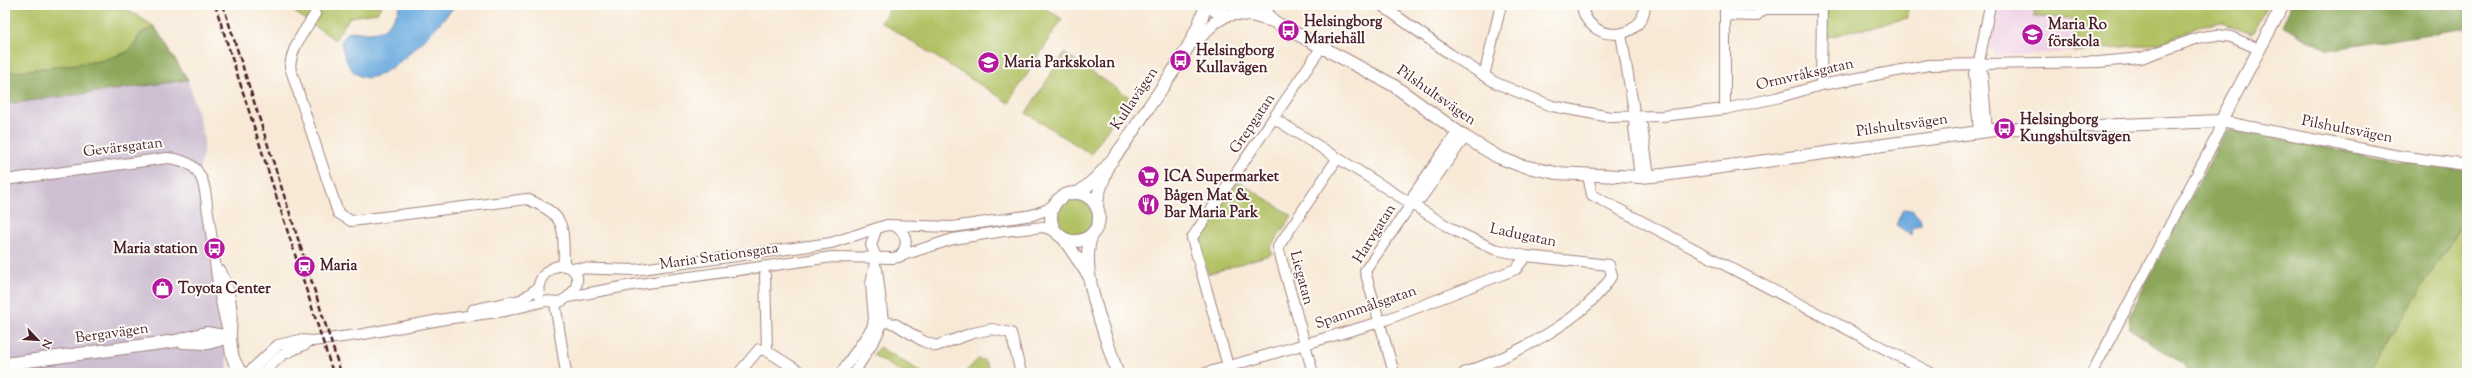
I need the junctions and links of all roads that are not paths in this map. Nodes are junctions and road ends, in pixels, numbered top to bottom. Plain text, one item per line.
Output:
1 (1206, 5) edge
2 (1210, 5) edge
3 (1249, 5) edge
4 (1261, 5) edge
5 (1381, 5) edge
6 (1501, 5) edge
7 (1582, 5) edge
8 (1645, 5) edge
9 (1990, 5) edge
10 (2283, 5) edge
11 (1761, 7) edge
12 (1822, 7) edge
13 (1725, 10) edge
14 (315, 14) dead end
15 (1231, 14) junction
16 (1273, 21) junction
17 (1621, 34) junction
18 (1321, 48) junction
19 (2259, 49) junction
20 (1188, 50) junction
21 (1979, 62) junction
22 (1484, 76) junction
23 (1821, 85) junction
24 (1725, 109) junction
25 (1635, 117) junction
26 (1275, 118) junction
27 (2221, 121) junction
28 (1983, 131) junction
29 (1461, 134) junction
30 (1337, 158) junction
31 (2467, 165) edge
32 (1108, 166) junction
33 (1588, 176) junction
34 (1644, 177) junction
35 (5, 180) edge
36 (1078, 193) junction
37 (1412, 203) junction
38 (1055, 204) junction
39 (1097, 208) junction
40 (895, 226) junction
41 (876, 230) junction
42 (1060, 235) junction
43 (1092, 235) junction
44 (1526, 256) junction
45 (876, 257) junction
46 (899, 257) junction
47 (568, 267) junction
48 (1088, 274) junction
49 (766, 275) dead end
50 (538, 288) junction
51 (568, 297) junction
52 (550, 302) junction
53 (446, 319) junction
54 (878, 320) junction
55 (1380, 322) junction
56 (230, 337) junction
57 (313, 341) junction
58 (1305, 344) junction
59 (767, 350) junction
60 (232, 357) junction
61 (5, 364) edge
62 (1229, 370) edge
63 (231, 373) edge
64 (242, 373) edge
65 (248, 373) edge
66 (263, 373) edge
67 (566, 373) edge
68 (739, 373) edge
69 (802, 373) edge
70 (841, 373) edge
71 (854, 373) edge
72 (1021, 373) edge
73 (1117, 373) edge
74 (1206, 373) edge
75 (1313, 373) edge
76 (1394, 373) edge
77 (1464, 373) edge
78 (1932, 373) edge
79 (2092, 373) edge

1 - 20 street, Kullavägen
2 - 15 street
3 - 15 street, Kullavägen
4 - 16 street, Pilshultsvägen
5 - 22 street, Ormvråksgatan
6 - 22 street
7 - 17 street
8 - 17 street
9 - 21 street
10 - 19 street
11 - 12 street
11 - 13 street
12 - 23 street
13 - 24 street
14 - 47 street
15 - 16 street, Pilshultsvägen
15 - 20 street, Kullavägen
16 - 18 street, Pilshultsvägen
17 - 25 street
18 - 26 street, Grepgatan
18 - 29 street, Pilshultsvägen
19 - 21 street, Ormvråksgatan
19 - 27 street
20 - 32 street, Kullavägen
21 - 23 street, Ormvråksgatan
21 - 28 street
22 - 25 street, Ormvråksgatan
23 - 24 street, Ormvråksgatan
24 - 25 street, Ormvråksgatan
25 - 34 street
26 - 30 street, Ladugatan
26 - 62 street, Grepgatan
27 - 28 street, Pilshultsvägen
27 - 31 street, Pilshultsvägen
27 - 79 street
28 - 34 street, Pilshultsvägen
29 - 33 street, Pilshultsvägen
29 - 37 street, Harvgatan
30 - 37 street, Ladugatan
30 - 58 street, Liegatan
32 - 36 street, Kullavägen
32 - 39 street, Kullavägen
33 - 34 street, Pilshultsvägen
33 - 78 street
35 - 56 street, Gevärsgatan
36 - 38 street, Kullavägen
36 - 39 street
37 - 44 street, Ladugatan
37 - 55 street, Harvgatan
38 - 40 street, Maria Stationsgata
38 - 42 street, Kullavägen
39 - 43 street, Kullavägen
40 - 41 street, Maria Stationsgata
40 - 46 street
41 - 45 street
41 - 47 street, Maria Stationsgata
42 - 43 street
42 - 46 street, Maria Stationsgata
42 - 48 street, Kullavägen
43 - 48 street, Kullavägen
44 - 55 street, Spannmålsgatan
44 - 77 street, Ladugatan
45 - 46 street, Maria Stationsgata
45 - 51 street, Maria Stationsgata
45 - 54 street
47 - 50 street, Maria Stationsgata
47 - 51 street
48 - 73 street, Kullavägen
49 - 59 street
50 - 52 street
50 - 53 street, Maria Stationsgata
51 - 52 street, Maria Stationsgata
52 - 53 street, Maria Stationsgata
52 - 67 street
53 - 57 street, Maria Stationsgata
54 - 70 street
54 - 71 street
54 - 72 street
55 - 58 street, Spannmålsgatan
55 - 76 street, Harvgatan
56 - 60 street, Gevärsgatan
56 - 61 street, Bergavägen
57 - 65 street, Maria Stationsgata
57 - 66 street, Maria Stationsgata
58 - 62 street, Spannmålsgatan
58 - 75 street, Liegatan
59 - 68 street
59 - 69 street
60 - 63 street
60 - 64 street, Gevärsgatan
62 - 74 street, Spannmålsgatan

